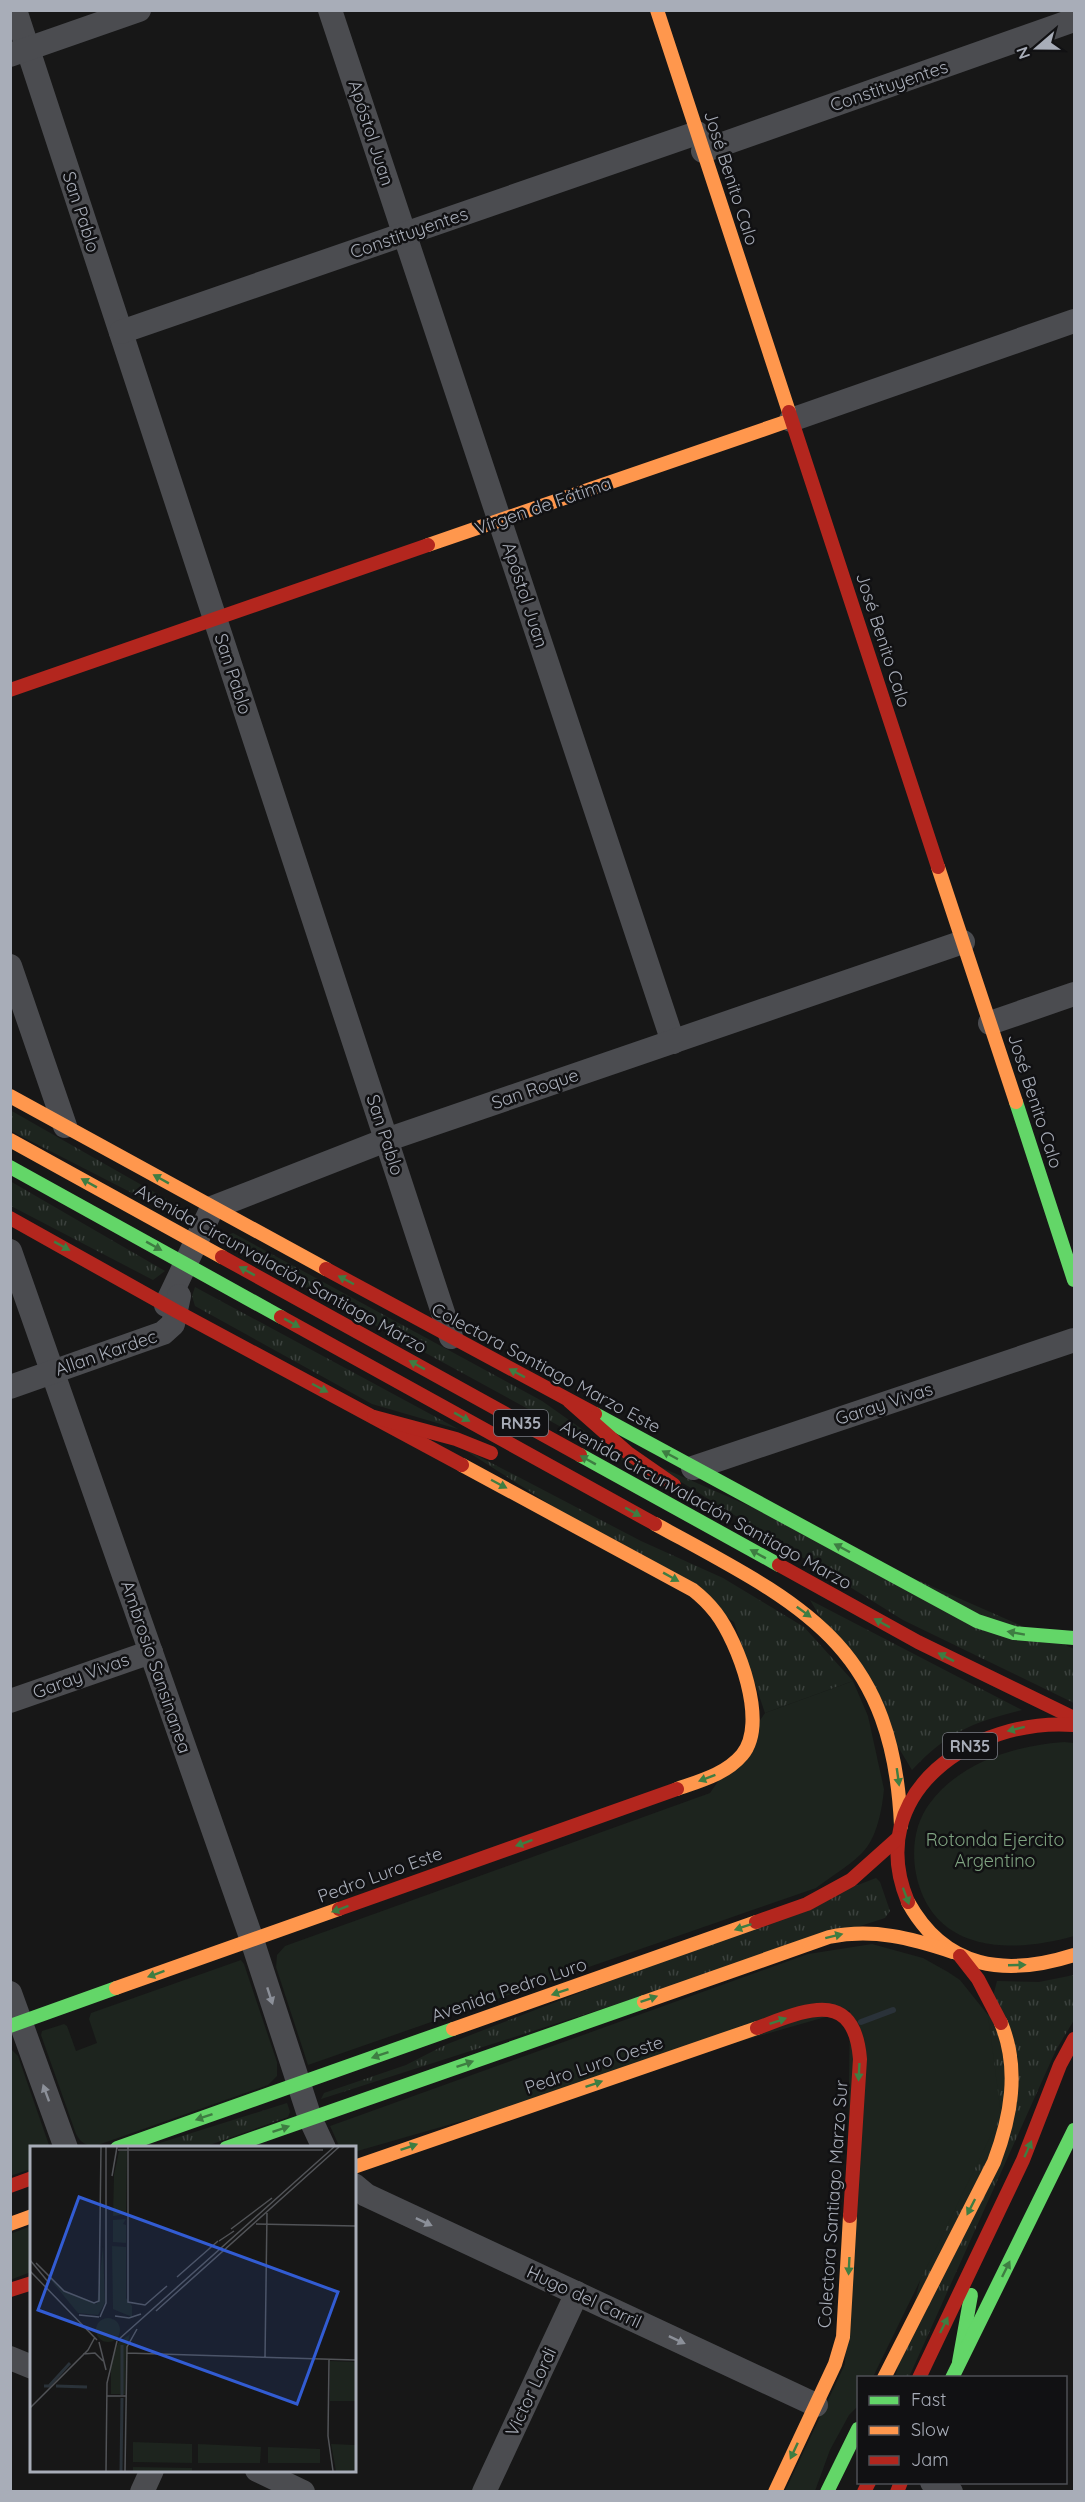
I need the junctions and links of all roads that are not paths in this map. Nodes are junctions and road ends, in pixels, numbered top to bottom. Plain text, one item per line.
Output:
1 (15, 10) edge
2 (139, 10) edge
3 (330, 10) edge
4 (657, 10) edge
5 (1070, 23) edge
6 (19, 52) edge
7 (700, 142) junction
8 (405, 234) junction
9 (1074, 321) edge
10 (121, 332) junction
11 (791, 420) junction
12 (500, 520) junction
13 (215, 619) junction
14 (10, 690) edge
15 (963, 942) junction
16 (10, 966) edge
17 (1074, 994) edge
18 (990, 1023) junction
19 (673, 1042) junction
20 (10, 1096) edge
21 (65, 1126) junction
22 (10, 1140) edge
23 (386, 1140) junction
24 (10, 1167) edge
25 (212, 1208) junction
26 (10, 1218) edge
27 (10, 1251) edge
28 (190, 1253) junction
29 (1074, 1280) edge
30 (171, 1308) junction
31 (451, 1337) junction
32 (1074, 1340) edge
33 (53, 1372) junction
34 (10, 1387) edge
35 (569, 1401) junction
36 (374, 1417) junction
37 (506, 1461) dead end
38 (693, 1468) junction
39 (685, 1491) dead end
40 (637, 1530) dead end
41 (768, 1543) dead end
42 (737, 1569) junction
43 (846, 1603) junction
44 (1074, 1638) edge
45 (151, 1652) junction
46 (10, 1701) edge
47 (1074, 1718) edge
48 (1074, 1725) edge
49 (899, 1832) junction
50 (252, 1940) junction
51 (957, 1954) junction
52 (1074, 1955) edge
53 (10, 1993) edge
54 (846, 2017) joint
55 (16, 2024) edge
56 (1074, 2039) edge
57 (299, 2084) junction
58 (310, 2118) junction
59 (1074, 2130) edge
60 (65, 2146) edge
61 (123, 2146) edge
62 (232, 2146) edge
63 (323, 2146) edge
64 (356, 2166) edge
65 (30, 2179) edge
66 (10, 2186) edge
67 (356, 2187) edge
68 (30, 2217) edge
69 (10, 2224) edge
70 (977, 2257) junction
71 (30, 2284) edge
72 (10, 2290) edge
73 (577, 2293) junction
74 (960, 2362) junction
75 (885, 2376) edge
76 (920, 2376) edge
77 (953, 2376) edge
78 (816, 2405) junction
79 (857, 2430) edge
80 (151, 2472) edge
81 (261, 2472) edge
82 (936, 2484) edge
83 (142, 2492) edge
84 (303, 2492) edge
85 (484, 2492) edge
86 (775, 2492) edge
87 (826, 2492) edge
88 (951, 2492) edge

1 - 6 street, San Pablo
2 - 6 street
3 - 8 street, Apóstol Juan
4 - 7 main road, José Benito Calo
5 - 7 street, Constituyentes
6 - 10 street, San Pablo
7 - 8 street, Constituyentes
7 - 11 main road, José Benito Calo
8 - 10 street, Constituyentes
8 - 12 street, Apóstol Juan
9 - 11 street, Vírgen de Fátima
10 - 13 street, San Pablo
11 - 12 main road, Vírgen de Fátima
11 - 15 main road, José Benito Calo
12 - 13 main road, Vírgen de Fátima
12 - 19 street, Apóstol Juan
13 - 14 main road, Vírgen de Fátima
13 - 23 street, San Pablo
15 - 18 main road, José Benito Calo
15 - 19 street, San Roque
16 - 21 street
17 - 18 street
18 - 29 main road, José Benito Calo
19 - 23 street, San Roque
20 - 21 main road, Colectora Santiago Marzo Este
25 -> 21 main road, Colectora Santiago Marzo Este
28 -> 22 main road, Avenida Circunvalación Santiago Marzo / RN35
23 - 25 street, San Roque
23 - 31 street, San Pablo
24 -> 28 main road, Avenida Circunvalación Santiago Marzo / RN35
25 - 28 street
31 -> 25 main road, Colectora Santiago Marzo Este
26 -> 30 main road
27 - 33 street, Ambrosio Sansinanea
28 - 30 street
28 -> 42 main road, Avenida Circunvalación Santiago Marzo / RN35
43 -> 28 main road, Avenida Circunvalación Santiago Marzo / RN35
30 - 33 street, Allan Kardec
30 -> 36 main road
35 -> 31 main road, Colectora Santiago Marzo Este
32 - 38 street, Garay Vivas
33 - 34 street, Allan Kardec
33 - 45 street, Ambrosio Sansinanea
38 -> 35 main road, Colectora Santiago Marzo Este
35 - 39 main road
36 - 37 main road
36 -> 50 main road, Pedro Luro Este
44 -> 38 main road, Colectora Santiago Marzo Este
40 - 42 main road
41 - 43 main road
42 -> 49 main road, Avenida Circunvalación Santiago Marzo / RN35
47 -> 43 main road, Avenida Circunvalación Santiago Marzo / RN35
45 - 46 street, Garay Vivas
45 - 50 street, Ambrosio Sansinanea
48 -> 49 main road, RN35
49 -> 51 main road, RN35
49 -> 57 main road, Avenida Pedro Luro
50 -> 55 main road, Pedro Luro Este
50 -> 57 street, Ambrosio Sansinanea
51 -> 52 main road, RN35
58 -> 51 main road
51 -> 75 main road
53 - 55 street
64 -> 54 main road, Pedro Luro Oeste
54 -> 78 main road, Colectora Santiago Marzo Sur
60 -> 55 street
70 -> 56 main road
57 - 58 street
57 -> 61 main road, Avenida Pedro Luro
62 -> 58 main road
58 - 63 street
74 -> 59 main road
65 - 66 main road
67 -> 73 street, Hugo del Carril
68 - 69 main road
70 - 74 main road
76 -> 70 main road
71 - 72 main road
73 -> 78 street, Hugo del Carril
73 - 85 street, Victor Lordi
74 - 77 main road
78 -> 86 main road, Colectora Santiago Marzo Sur
79 - 87 main road
80 - 83 street
81 - 84 street
82 - 88 street

